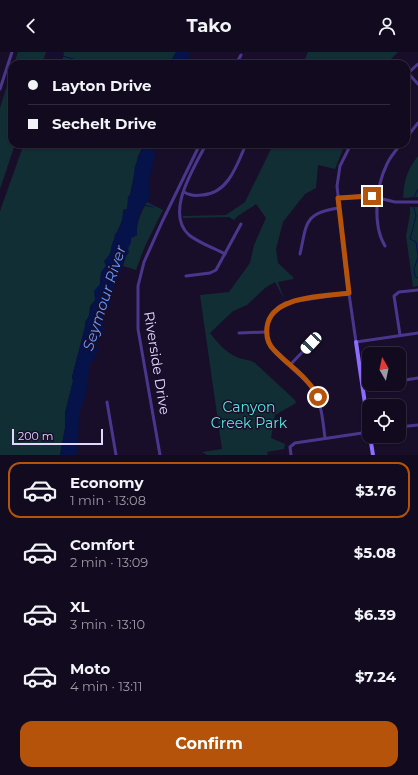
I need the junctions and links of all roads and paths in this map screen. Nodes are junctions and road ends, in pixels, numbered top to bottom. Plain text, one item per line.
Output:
1 (241, 55) dead end
2 (238, 60) edge
3 (8, 64) edge
4 (418, 64) edge
5 (410, 71) edge
6 (410, 77) edge
7 (418, 84) edge
8 (0, 89) edge
9 (418, 123) edge
10 (410, 133) edge
11 (198, 148) edge
12 (204, 148) edge
13 (244, 148) edge
14 (348, 148) edge
15 (398, 148) edge
16 (182, 180) junction
17 (188, 182) junction
18 (184, 192) junction
19 (377, 197) junction
20 (338, 198) junction
21 (418, 202) edge
22 (339, 208) junction
23 (241, 224) dead end
24 (385, 246) dead end
25 (225, 254) junction
26 (300, 254) dead end
27 (186, 276) dead end
28 (418, 290) edge
29 (349, 293) junction
30 (266, 332) junction
31 (239, 333) dead end
32 (418, 333) edge
33 (400, 335) junction
34 (356, 342) junction
35 (311, 343) dead end
36 (290, 365) junction
37 (418, 378) edge
38 (362, 380) edge
39 (406, 380) edge
40 (108, 402) dead end
41 (418, 425) edge
42 (406, 427) edge
43 (362, 432) edge
44 (325, 438) junction
45 (371, 443) edge
46 (116, 455) edge
47 (160, 455) edge
48 (290, 455) edge
49 (373, 455) edge

1 - 2 street
3 - 8 street
4 - 5 street
6 - 7 street
9 - 10 street
11 - 16 street, Riverside Drive
12 - 17 street
13 - 18 street
14 - 20 street
15 - 19 street
16 - 17 street
16 - 47 street, Riverside Drive
17 - 18 street
18 - 25 street
19 - 20 street
19 - 21 street
19 - 24 street
20 - 22 street
22 - 26 street
22 - 29 street
23 - 25 street
25 - 27 street
28 - 33 street
29 - 30 street
29 - 34 street
30 - 31 street
30 - 36 street
32 - 33 street
33 - 34 street
34 - 38 street
35 - 36 street
36 - 44 street
37 - 39 street
40 - 46 street
41 - 42 street
43 - 44 street
44 - 48 street
45 - 49 street

